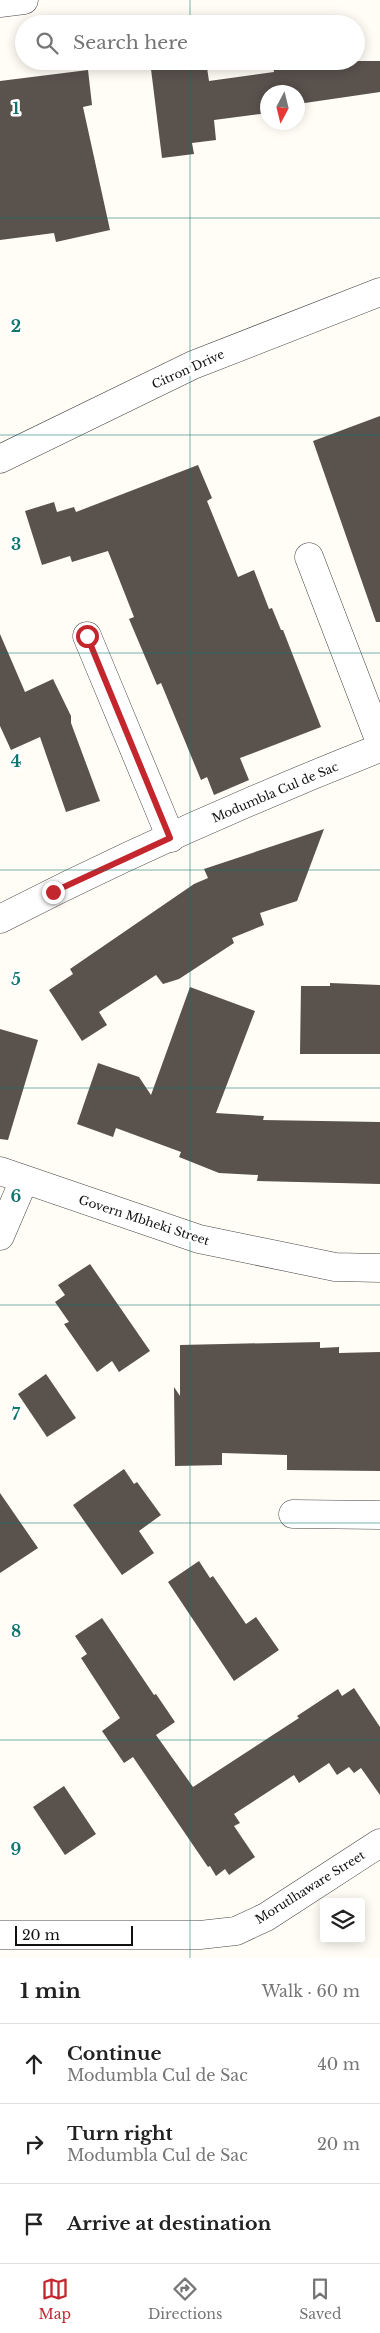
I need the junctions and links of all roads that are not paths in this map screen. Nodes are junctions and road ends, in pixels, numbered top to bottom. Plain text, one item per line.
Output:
1 (24, 0) edge
2 (0, 3) edge
3 (380, 292) edge
4 (0, 459) edge
5 (309, 558) dead end
6 (87, 636) dead end
7 (380, 742) edge
8 (380, 748) edge
9 (170, 838) junction
10 (0, 919) edge
11 (12, 1176) edge
12 (0, 1236) edge
13 (380, 1268) edge
14 (293, 1514) dead end
15 (380, 1515) edge
16 (380, 1843) edge
17 (0, 1935) edge

1 - 2 street
3 - 4 street, Citron Drive
5 - 7 street
6 - 9 street
8 - 9 street, Modumbla Cul de Sac
9 - 10 street, Modumbla Cul de Sac
11 - 12 street
11 - 13 street, Govern Mbheki Street
14 - 15 street
16 - 17 street, Morutlhaware Street

